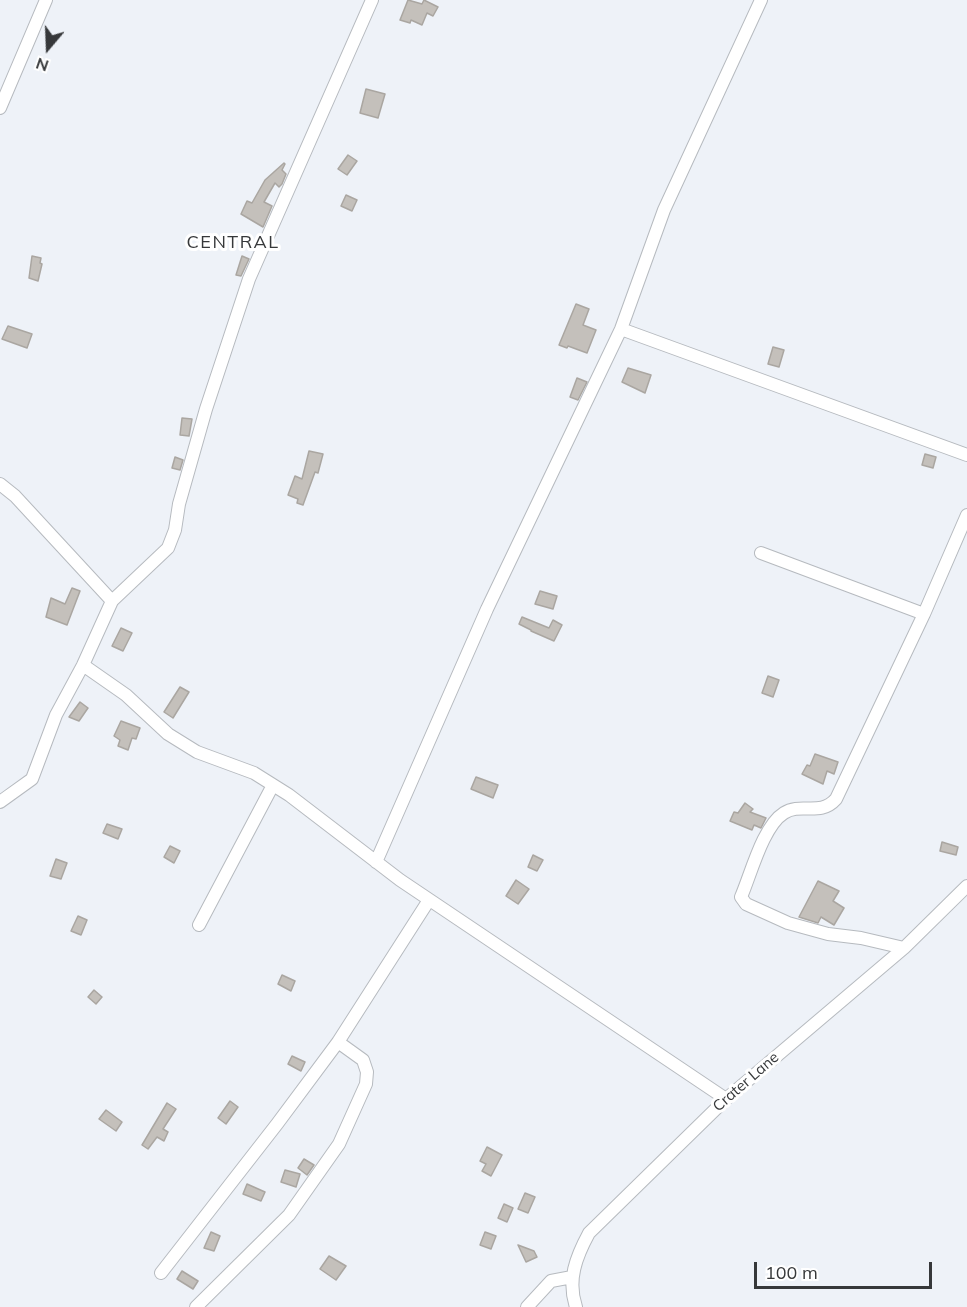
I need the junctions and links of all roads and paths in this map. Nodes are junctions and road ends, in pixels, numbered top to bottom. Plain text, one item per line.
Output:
1 (46, 0) edge
2 (372, 0) edge
3 (761, 0) edge
4 (0, 108) edge
5 (621, 328) junction
6 (967, 455) edge
7 (0, 484) edge
8 (967, 515) edge
9 (761, 553) dead end
10 (112, 601) junction
11 (924, 614) junction
12 (83, 665) junction
13 (273, 785) junction
14 (0, 802) edge
15 (376, 862) junction
16 (967, 886) edge
17 (429, 900) junction
18 (199, 926) dead end
19 (904, 948) junction
20 (338, 1042) junction
21 (726, 1099) junction
22 (161, 1273) dead end
23 (572, 1277) junction
24 (196, 1307) edge
25 (527, 1307) edge
26 (576, 1307) edge

1 - 4 street
2 - 10 street
3 - 5 street
5 - 6 street
5 - 15 street
7 - 10 street
8 - 11 street
9 - 11 street
10 - 12 street
11 - 19 street
12 - 13 street
12 - 14 street
13 - 15 street
13 - 18 street
15 - 17 street
16 - 19 street, Crater Lane
17 - 20 street
17 - 21 street
19 - 21 street, Crater Lane
20 - 22 street
20 - 24 street
21 - 23 street, Crater Lane
23 - 25 street
23 - 26 street, Crater Lane

